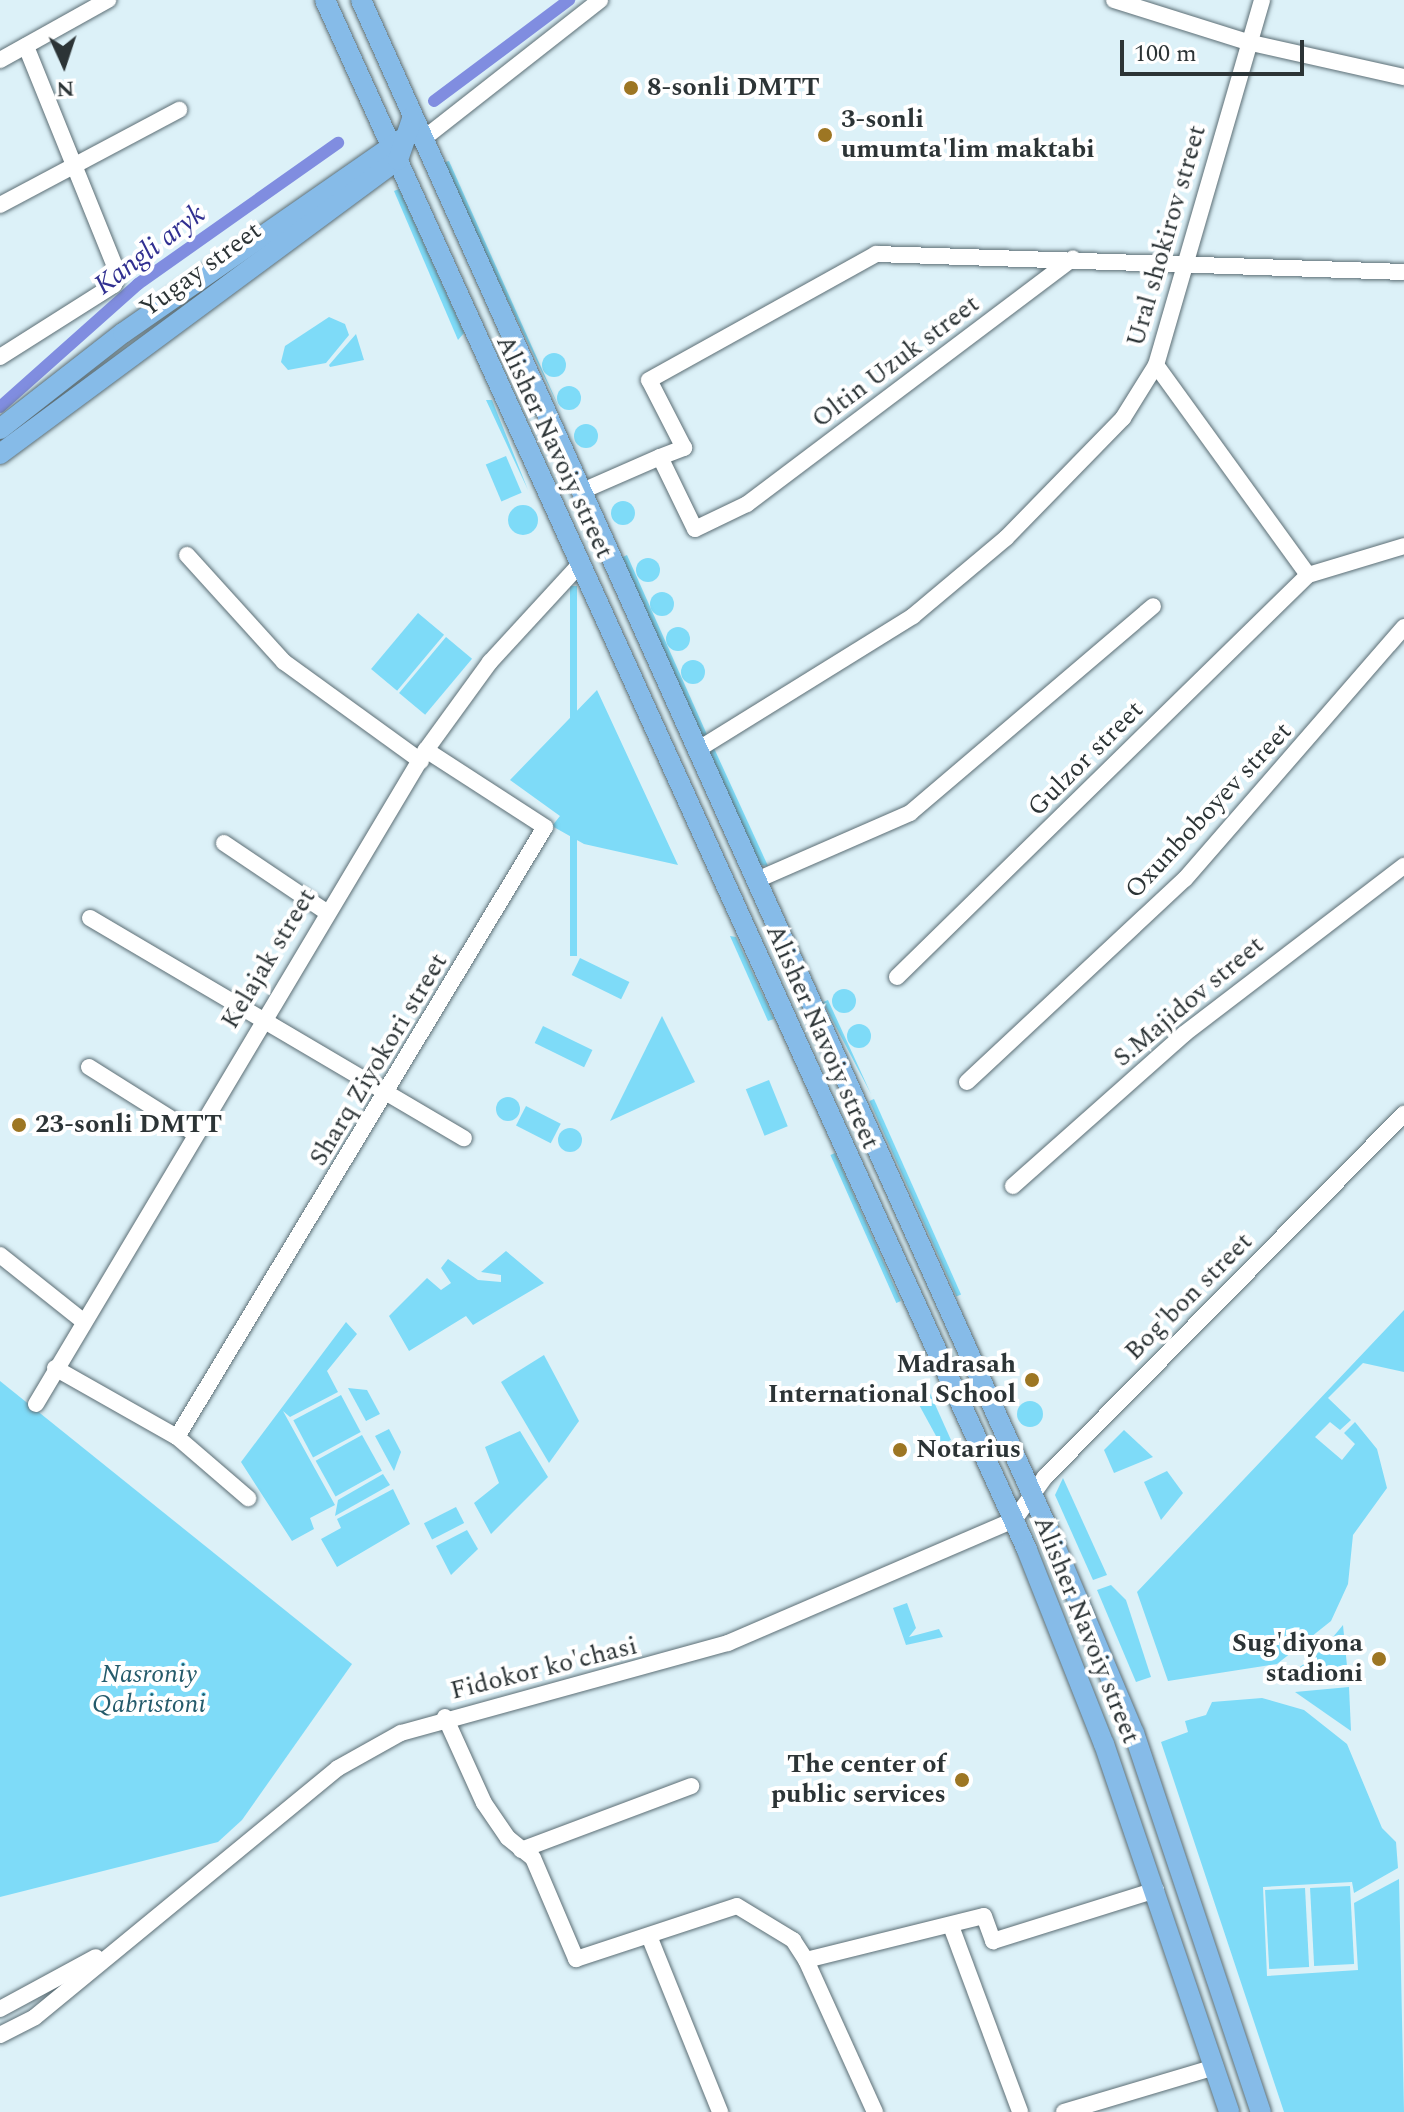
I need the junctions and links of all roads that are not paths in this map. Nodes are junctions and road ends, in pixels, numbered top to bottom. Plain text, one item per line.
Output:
1 (108, 0) edge
2 (325, 0) edge
3 (361, 0) edge
4 (600, 0) edge
5 (1114, 0) edge
6 (1262, 0) edge
7 (1247, 42) junction
8 (26, 46) junction
9 (0, 60) edge
10 (1404, 77) edge
11 (179, 110) dead end
12 (405, 146) junction
13 (77, 164) junction
14 (0, 205) edge
15 (1073, 258) junction
16 (1180, 264) junction
17 (1404, 272) edge
18 (0, 357) edge
19 (1156, 365) junction
20 (0, 429) edge
21 (0, 454) edge
22 (660, 457) junction
23 (580, 492) junction
24 (1404, 546) edge
25 (187, 555) dead end
26 (580, 564) junction
27 (1308, 575) junction
28 (1153, 606) dead end
29 (1404, 627) edge
30 (697, 750) junction
31 (424, 755) junction
32 (224, 843) dead end
33 (1404, 866) edge
34 (757, 880) junction
35 (325, 911) junction
36 (90, 918) dead end
37 (791, 959) junction
38 (763, 971) junction
39 (897, 977) dead end
40 (260, 1022) junction
41 (89, 1067) dead end
42 (967, 1082) dead end
43 (388, 1095) junction
44 (1404, 1114) edge
45 (194, 1133) junction
46 (464, 1138) dead end
47 (1013, 1186) dead end
48 (0, 1255) edge
49 (83, 1321) junction
50 (55, 1368) junction
51 (36, 1404) dead end
52 (177, 1437) junction
53 (1032, 1496) junction
54 (248, 1498) dead end
55 (1014, 1520) junction
56 (445, 1717) junction
57 (691, 1786) dead end
58 (521, 1850) junction
59 (1156, 1890) junction
60 (951, 1926) junction
61 (649, 1936) junction
62 (129, 1939) junction
63 (806, 1960) junction
64 (0, 2009) edge
65 (0, 2035) edge
66 (1215, 2067) junction
67 (720, 2112) edge
68 (875, 2112) edge
69 (1020, 2112) edge
70 (1064, 2112) edge
71 (1229, 2112) edge
72 (1261, 2112) edge

1 - 8 street
2 - 12 main road, Alisher Navoiy street
3 - 12 main road, Alisher Navoiy street
4 - 12 street
5 - 7 street
6 - 7 street, Ural shokirov street
7 - 10 street
7 - 16 street, Ural shokirov street
8 - 9 street
8 - 13 street
11 - 13 street
12 - 20 main road, Yugay street
12 - 21 main road, Yugay street
12 - 23 main road, Alisher Navoiy street
12 - 26 main road, Alisher Navoiy street
13 - 14 street
13 - 18 street
15 - 16 street
15 - 22 street, Oltin Uzuk street
15 - 22 street
16 - 17 street
16 - 19 street, Ural shokirov street
19 - 27 street
19 - 30 street, Ural shokirov street
22 - 23 street
23 - 30 main road, Alisher Navoiy street
24 - 27 street, Gulzor street
25 - 31 street
26 - 31 street, Kelajak street
26 - 38 main road, Alisher Navoiy street
27 - 39 street, Gulzor street
28 - 34 street
29 - 42 street, Oxunboboyev street
30 - 34 main road, Alisher Navoiy street
31 - 35 street, Kelajak street
31 - 43 street, Sharq Ziyokori street
32 - 35 street
33 - 47 street, S.Majidov street
34 - 37 main road, Alisher Navoiy street
35 - 40 street, Kelajak street
36 - 40 street
37 - 38 main road
37 - 53 main road, Alisher Navoiy street
38 - 55 main road, Alisher Navoiy street
40 - 43 street
40 - 45 street, Kelajak street
41 - 45 street
43 - 46 street
43 - 52 street, Sharq Ziyokori street
44 - 53 street, Bog'bon street
45 - 49 street, Kelajak street
48 - 49 street
49 - 50 street, Kelajak street
50 - 51 street, Kelajak street
50 - 52 street
52 - 54 street
53 - 55 street, Bog'bon street
53 - 72 main road, Alisher Navoiy street
55 - 56 street, Fidokor ko'chasi
55 - 59 main road, Alisher Navoiy street
56 - 58 street
56 - 62 street, Fidokor ko'chasi
57 - 58 street
58 - 61 street
59 - 60 street
59 - 66 main road, Alisher Navoiy street
60 - 63 street
60 - 69 street
61 - 63 street
61 - 67 street
62 - 64 street, Fidokor ko'chasi
62 - 65 street, Fidokor ko'chasi
63 - 68 street
66 - 70 street
66 - 71 main road, Alisher Navoiy street

